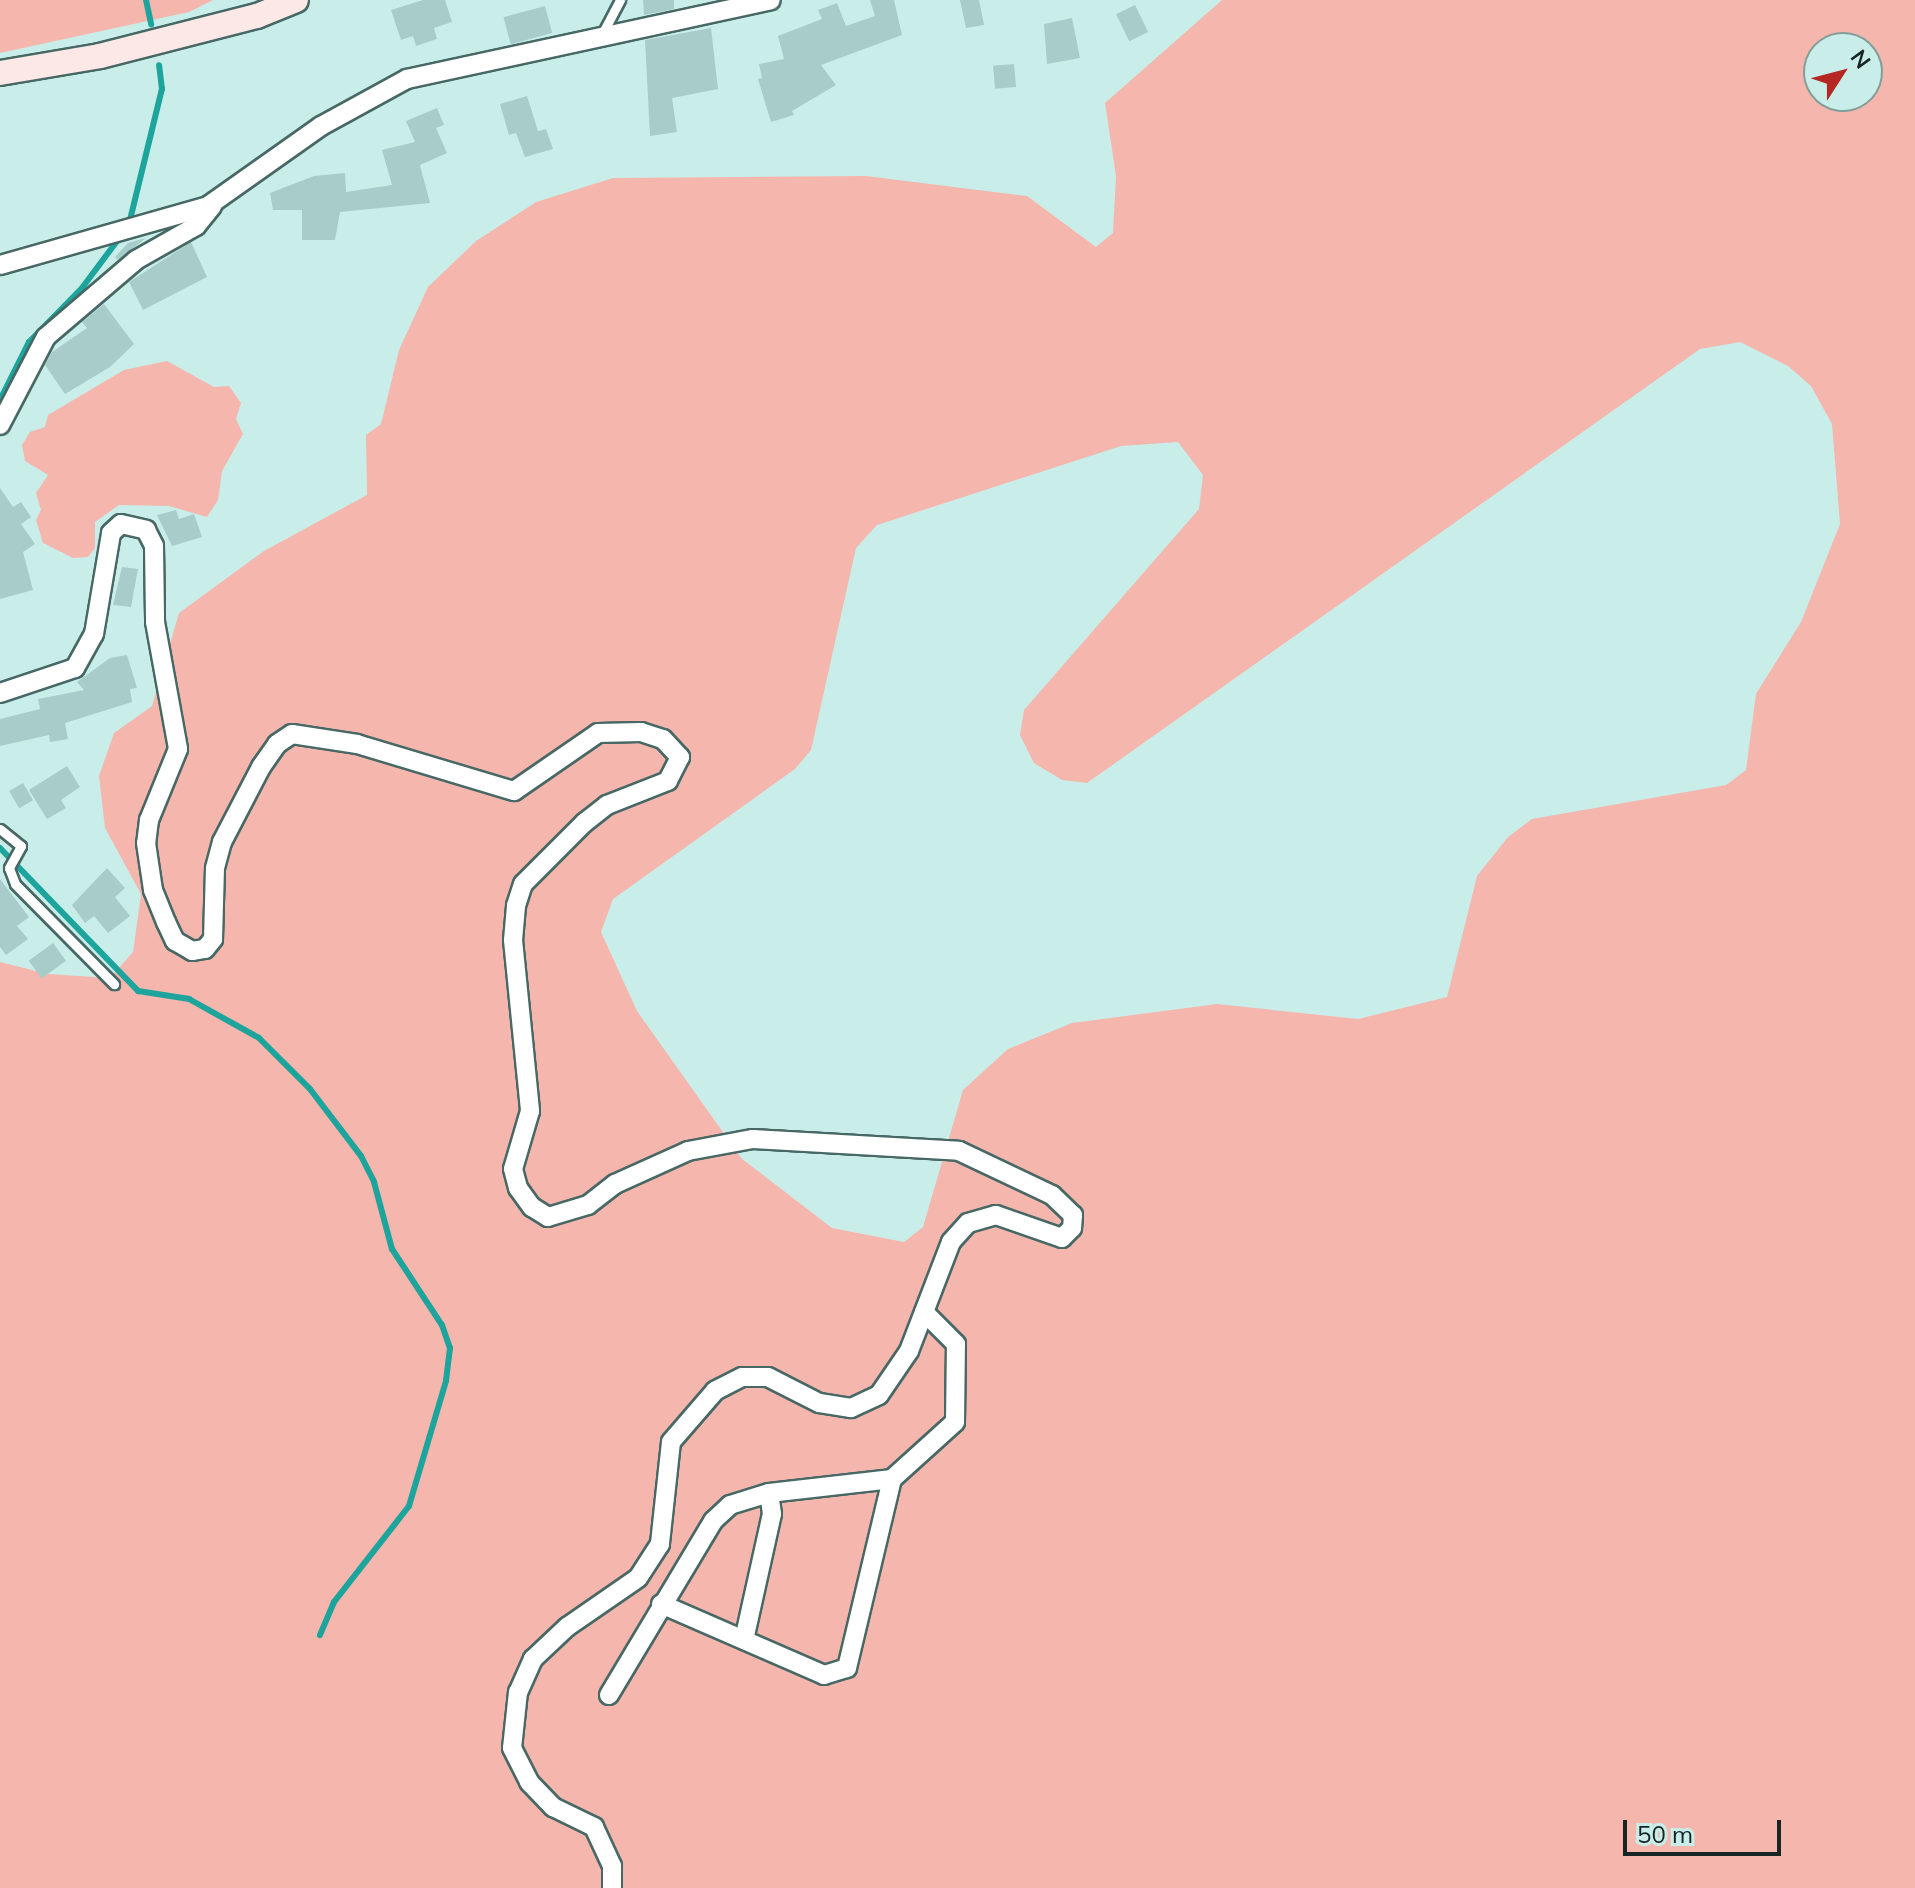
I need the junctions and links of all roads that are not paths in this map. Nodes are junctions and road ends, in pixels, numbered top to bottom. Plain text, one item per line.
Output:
1 (296, 0) edge
2 (620, 0) edge
3 (771, 0) edge
4 (601, 37) junction
5 (0, 73) edge
6 (216, 200) junction
7 (0, 265) edge
8 (0, 425) edge
9 (0, 693) edge
10 (0, 829) edge
11 (114, 984) dead end
12 (924, 1312) junction
13 (892, 1479) junction
14 (769, 1493) junction
15 (661, 1604) junction
16 (744, 1640) junction
17 (609, 1695) dead end
18 (612, 1888) edge

1 - 5 main road
2 - 4 lane
3 - 4 street
4 - 6 street
6 - 7 street
6 - 8 street
9 - 12 street
10 - 11 lane
12 - 13 street
12 - 18 street
13 - 14 street
13 - 16 street
14 - 15 street
14 - 16 street
15 - 16 street
15 - 17 street

